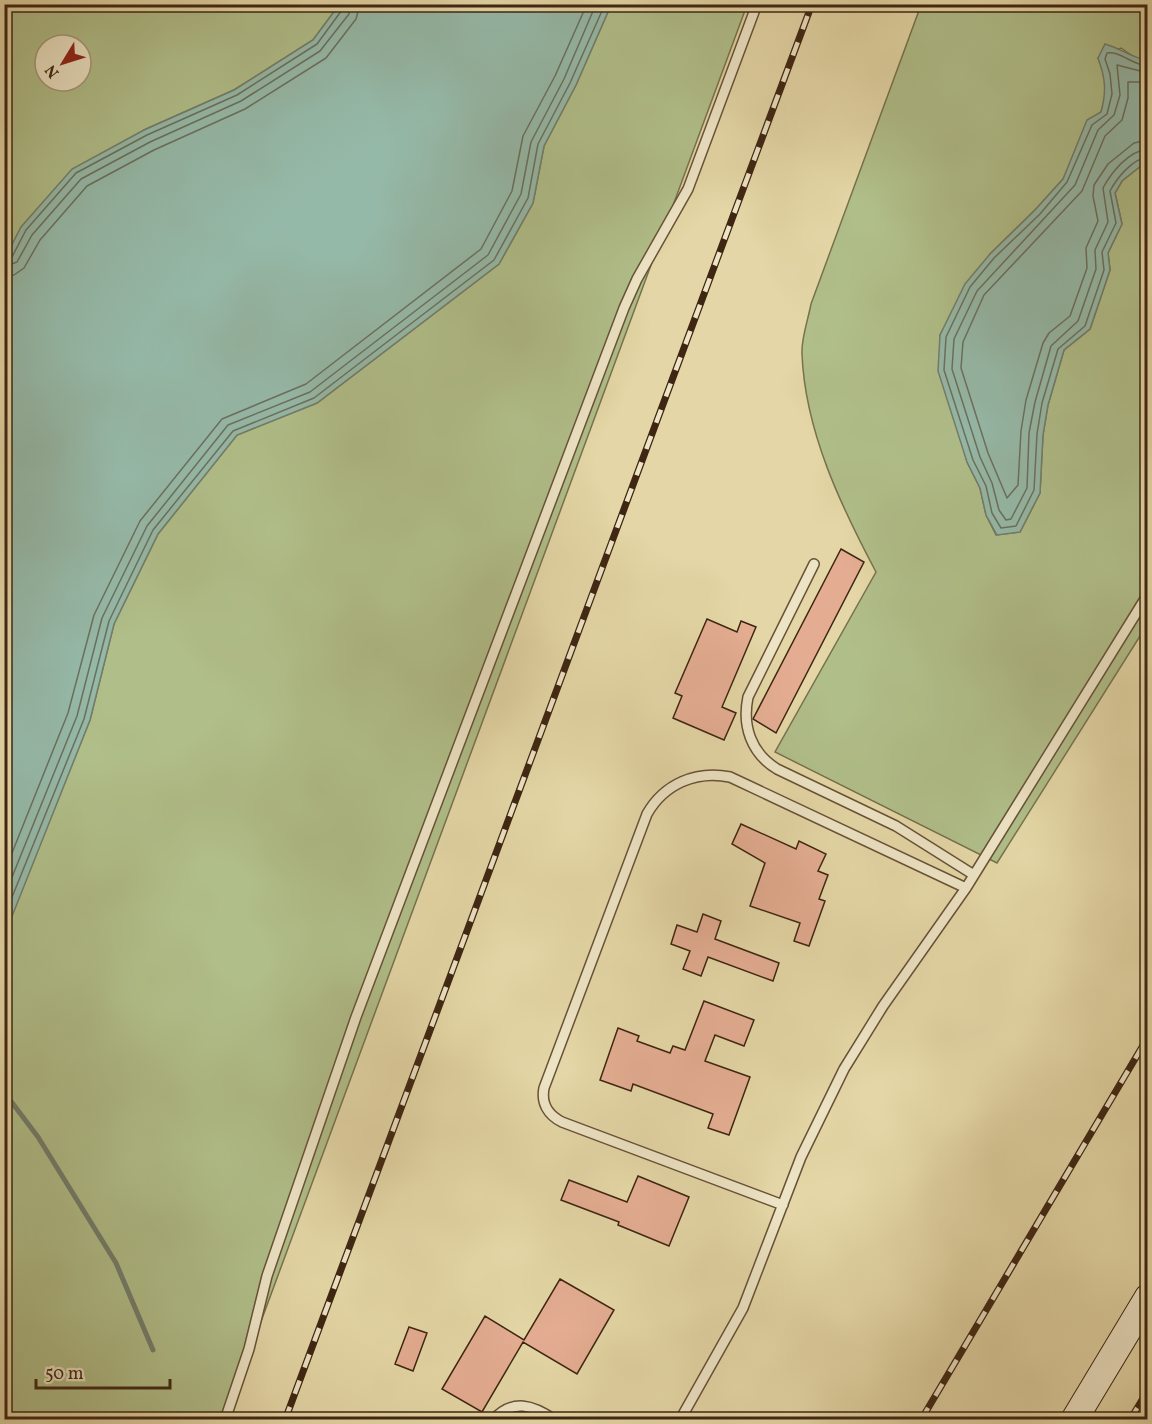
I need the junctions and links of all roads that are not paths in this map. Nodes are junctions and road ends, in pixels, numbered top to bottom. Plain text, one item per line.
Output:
1 (757, 4) edge
2 (813, 564) dead end
3 (1148, 594) edge
4 (974, 874) junction
5 (966, 888) junction
6 (783, 1205) junction
7 (1148, 1297) edge
8 (225, 1419) edge
9 (493, 1419) edge
10 (555, 1419) edge
11 (680, 1419) edge
12 (1074, 1419) edge

1 - 8 lane
2 - 4 lane
3 - 4 lane
4 - 5 lane
5 - 6 lane
5 - 6 lane
6 - 11 lane
7 - 12 street
9 - 10 lane

